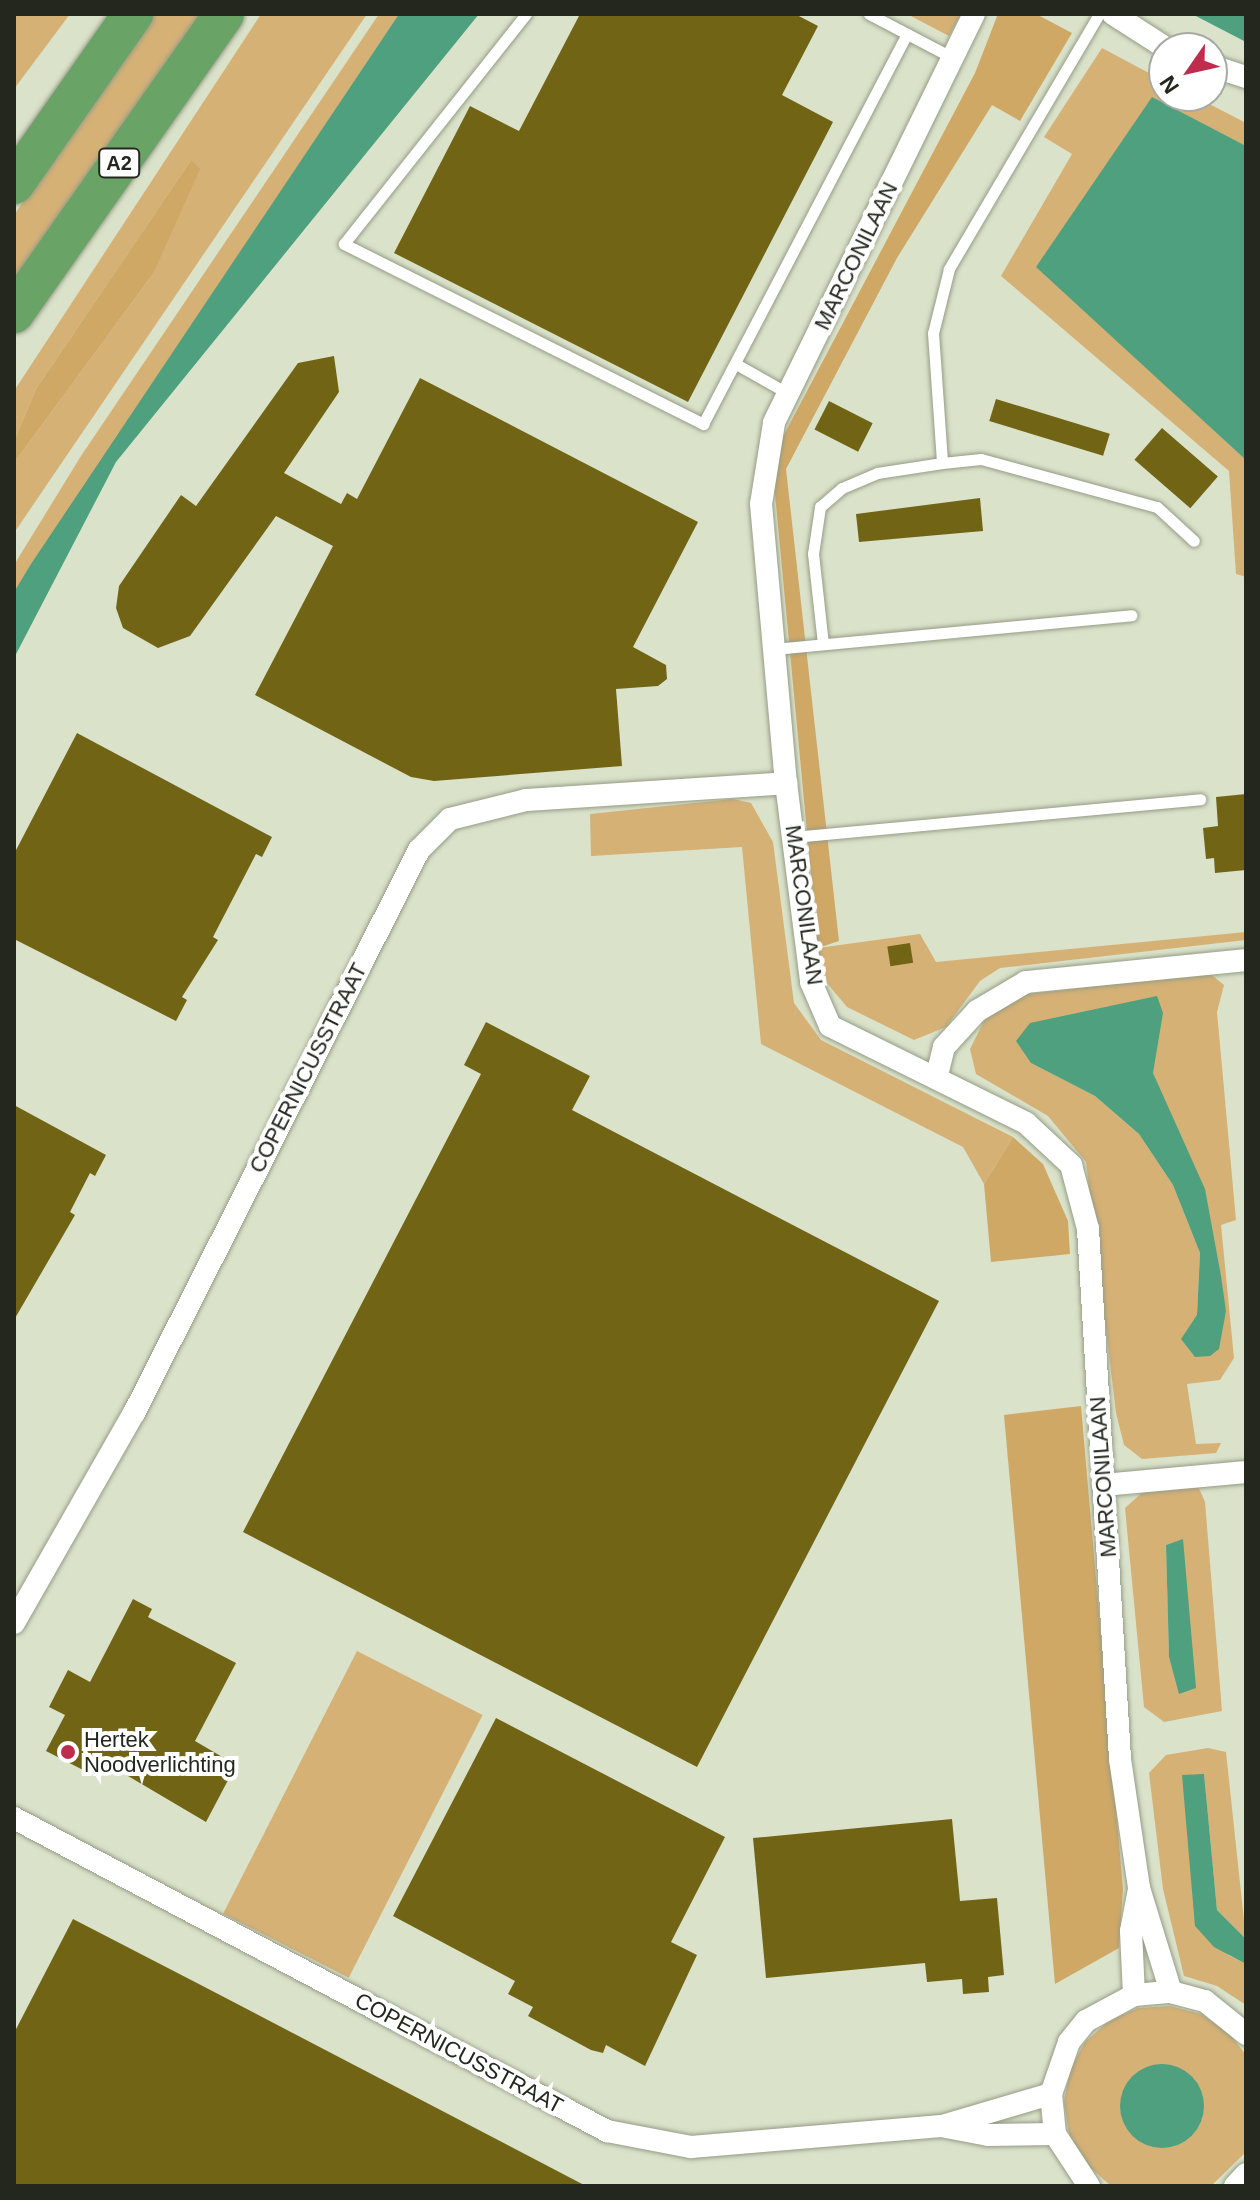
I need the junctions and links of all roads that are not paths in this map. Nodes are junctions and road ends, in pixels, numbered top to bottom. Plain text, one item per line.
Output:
1 (133, 14) edge
2 (224, 14) edge
3 (526, 14) edge
4 (869, 14) edge
5 (974, 14) edge
6 (1099, 14) edge
7 (1113, 14) edge
8 (907, 34) junction
9 (1148, 36) edge
10 (953, 58) junction
11 (14, 184) edge
12 (14, 313) edge
13 (736, 364) junction
14 (789, 394) junction
15 (942, 463) junction
16 (1194, 541) dead end
17 (1131, 615) dead end
18 (823, 644) junction
19 (774, 649) junction
20 (786, 783) junction
21 (1200, 799) dead end
22 (793, 837) junction
23 (1246, 960) edge
24 (937, 1075) junction
25 (1246, 1472) edge
26 (1103, 1485) junction
27 (14, 1623) edge
28 (14, 1818) edge
29 (1139, 1888) junction
30 (1171, 1992) junction
31 (1134, 1995) junction
32 (1246, 2034) edge
33 (1051, 2094) junction
34 (941, 2126) junction
35 (1055, 2134) junction
36 (1246, 2174) edge
37 (1089, 2186) edge
38 (1235, 2186) edge

1 - 11 highway
2 - 12 highway, A2
3 - 13 lane
4 - 8 lane
5 - 10 street, MARCONILAAN
6 - 15 lane
7 - 9 street
8 - 10 lane
8 - 13 lane
10 - 14 street, MARCONILAAN
13 - 14 lane
14 - 19 street, MARCONILAAN
15 - 16 lane
15 - 18 lane
17 - 18 lane
18 - 19 lane
19 - 20 street, MARCONILAAN
20 - 22 street, MARCONILAAN
20 - 27 street, COPERNICUSSTRAAT
21 - 22 lane
22 - 24 street, MARCONILAAN
23 - 24 street
24 - 26 street, MARCONILAAN
25 - 26 street
26 - 29 street, MARCONILAAN
28 - 34 street, COPERNICUSSTRAAT
29 - 30 street, MARCONILAAN
29 - 31 street, MARCONILAAN
30 - 31 street
30 - 32 street
31 - 33 street
33 - 34 street, COPERNICUSSTRAAT
33 - 35 street
34 - 35 street, COPERNICUSSTRAAT
35 - 37 street
36 - 38 street

